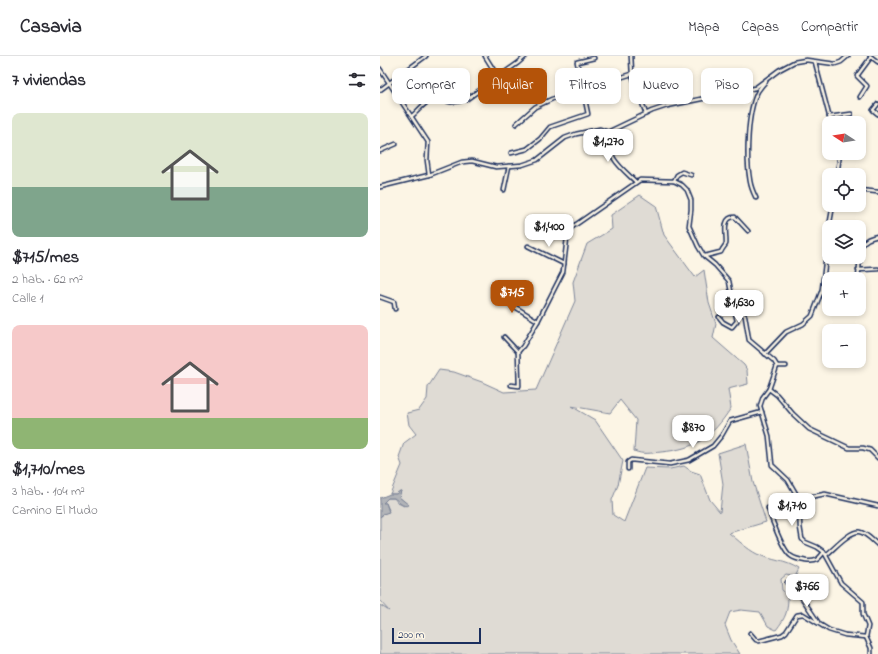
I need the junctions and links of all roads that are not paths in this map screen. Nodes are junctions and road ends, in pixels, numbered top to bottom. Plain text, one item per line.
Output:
1 (426, 56) edge
2 (485, 56) edge
3 (526, 56) edge
4 (631, 56) edge
5 (848, 56) edge
6 (870, 56) edge
7 (594, 58) dead end
8 (815, 62) junction
9 (878, 62) edge
10 (492, 68) edge
11 (510, 68) edge
12 (578, 68) edge
13 (632, 68) edge
14 (380, 69) edge
15 (767, 79) junction
16 (389, 82) junction
17 (380, 90) edge
18 (478, 91) edge
19 (860, 97) dead end
20 (555, 98) edge
21 (586, 104) edge
22 (642, 104) edge
23 (878, 104) edge
24 (646, 114) junction
25 (851, 114) dead end
26 (878, 114) edge
27 (412, 116) junction
28 (829, 116) edge
29 (836, 116) edge
30 (516, 124) dead end
31 (608, 132) junction
32 (396, 144) dead end
33 (380, 151) edge
34 (511, 153) dead end
35 (509, 166) junction
36 (429, 175) junction
37 (691, 175) dead end
38 (674, 181) junction
39 (636, 182) junction
40 (380, 187) edge
41 (504, 190) dead end
42 (866, 191) edge
43 (878, 192) edge
44 (756, 198) dead end
45 (748, 231) dead end
46 (878, 236) edge
47 (528, 246) dead end
48 (704, 256) junction
49 (564, 264) junction
50 (878, 269) edge
51 (858, 270) joint
52 (822, 290) edge
53 (494, 294) dead end
54 (380, 297) edge
55 (733, 302) junction
56 (395, 310) dead end
57 (719, 317) dead end
58 (538, 321) junction
59 (504, 337) dead end
60 (518, 352) junction
61 (765, 354) junction
62 (777, 366) junction
63 (786, 366) dead end
64 (511, 385) dead end
65 (769, 389) junction
66 (762, 412) junction
67 (878, 458) edge
68 (628, 469) dead end
69 (799, 499) junction
70 (878, 506) edge
71 (768, 508) dead end
72 (878, 545) edge
73 (825, 554) junction
74 (787, 583) dead end
75 (818, 623) junction
76 (750, 633) dead end
77 (866, 637) junction
78 (871, 654) edge

1 - 16 street
2 - 10 street
3 - 11 street
4 - 13 street
5 - 8 street
6 - 9 street
6 - 19 street
7 - 12 street
8 - 15 street
8 - 28 street
14 - 16 street
15 - 24 street
15 - 44 street
16 - 17 street
16 - 27 street
18 - 27 street
20 - 30 street
21 - 34 street
22 - 24 street
23 - 26 street
24 - 31 street
25 - 29 street
27 - 36 street
31 - 35 street
31 - 39 street
32 - 33 street
35 - 36 street
35 - 41 street
36 - 40 street
37 - 38 street
38 - 39 street
38 - 48 street
39 - 49 street
42 - 43 street
45 - 48 street
46 - 51 street
47 - 49 street
48 - 55 street
49 - 58 street
50 - 51 street
52 - 61 street
53 - 58 street
54 - 56 street
55 - 57 street
55 - 61 street
58 - 60 street
59 - 60 street
60 - 64 street
61 - 62 street
62 - 63 street
62 - 65 street
65 - 66 street
65 - 67 street
66 - 68 street
66 - 69 street
69 - 70 street
69 - 73 street
71 - 73 street
72 - 73 street
73 - 77 street
74 - 75 street
75 - 76 street
75 - 77 street
77 - 78 street

